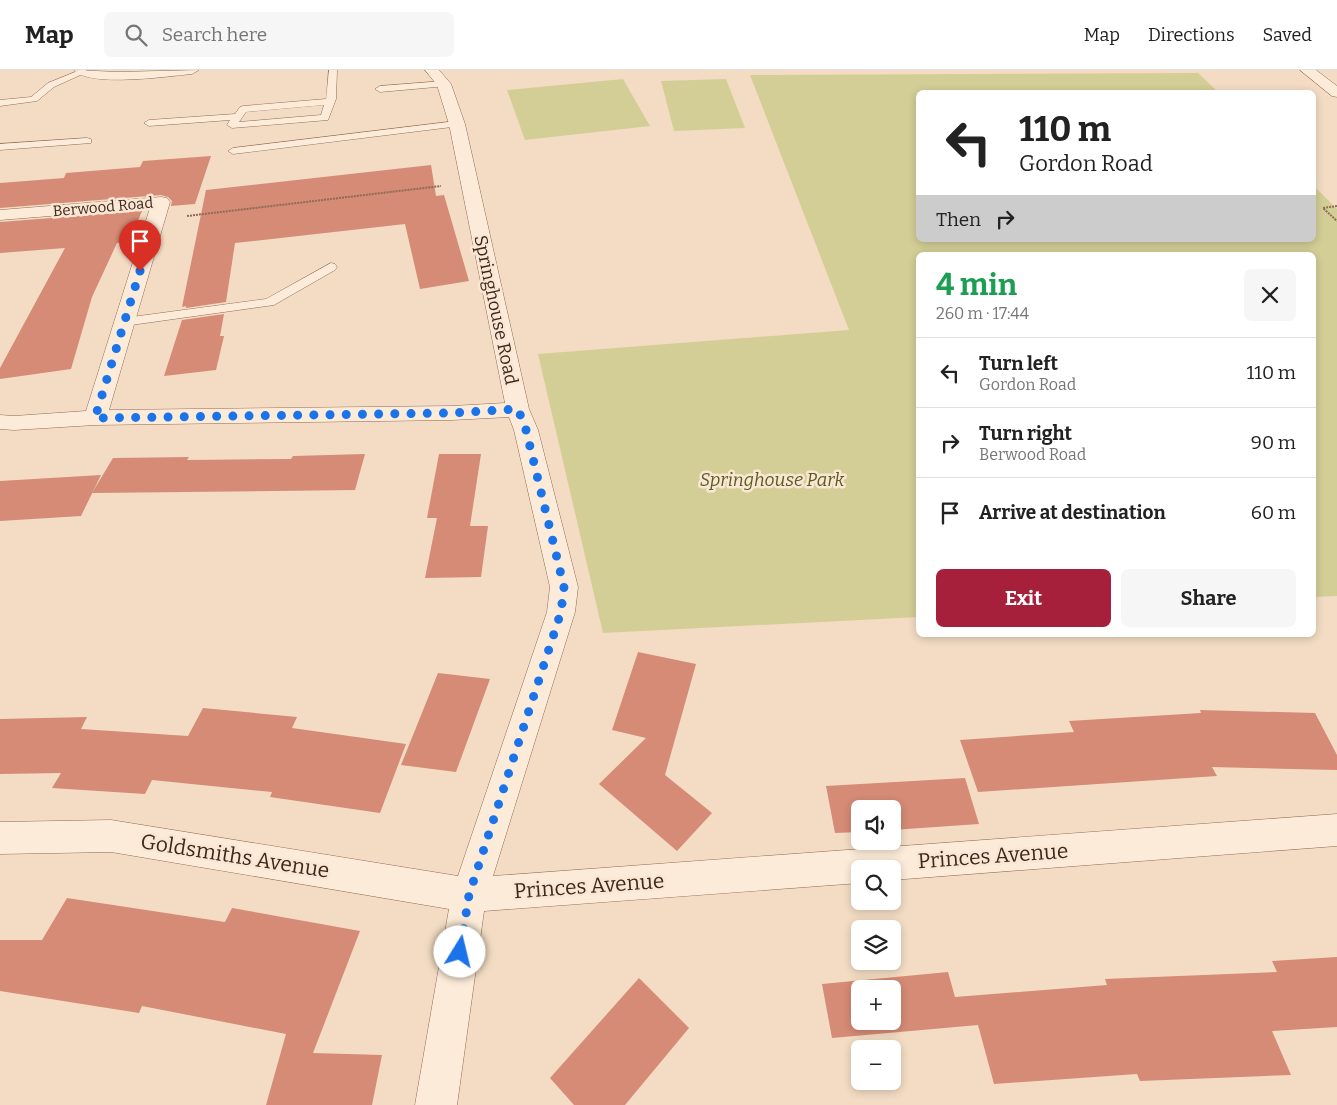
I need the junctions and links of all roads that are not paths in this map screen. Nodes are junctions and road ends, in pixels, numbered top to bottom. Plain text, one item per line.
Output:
1 (192, 70) edge
2 (333, 70) edge
3 (1307, 70) edge
4 (82, 71) edge
5 (438, 77) edge
6 (380, 89) dead end
7 (1337, 93) edge
8 (330, 102) junction
9 (0, 103) edge
10 (238, 117) junction
11 (149, 122) dead end
12 (457, 124) junction
13 (87, 141) dead end
14 (0, 147) edge
15 (233, 151) dead end
16 (0, 215) edge
17 (331, 267) dead end
18 (124, 322) junction
19 (518, 409) junction
20 (95, 418) junction
21 (0, 422) edge
22 (1337, 830) edge
23 (0, 838) edge
24 (469, 895) junction
25 (436, 1105) edge

1 - 4 street
2 - 8 lane
3 - 7 street
4 - 9 lane
5 - 6 lane
5 - 12 street, Springhouse Road
8 - 10 lane
8 - 10 lane
10 - 11 lane
12 - 15 lane
12 - 19 street, Springhouse Road
13 - 14 lane
16 - 18 street, Berwood Road
17 - 18 lane
18 - 20 street, Berwood Road
19 - 20 street
19 - 24 street, Springhouse Road
20 - 21 street
22 - 24 street, Princes Avenue
23 - 24 street, Goldsmiths Avenue
24 - 25 street, Springhouse Road

